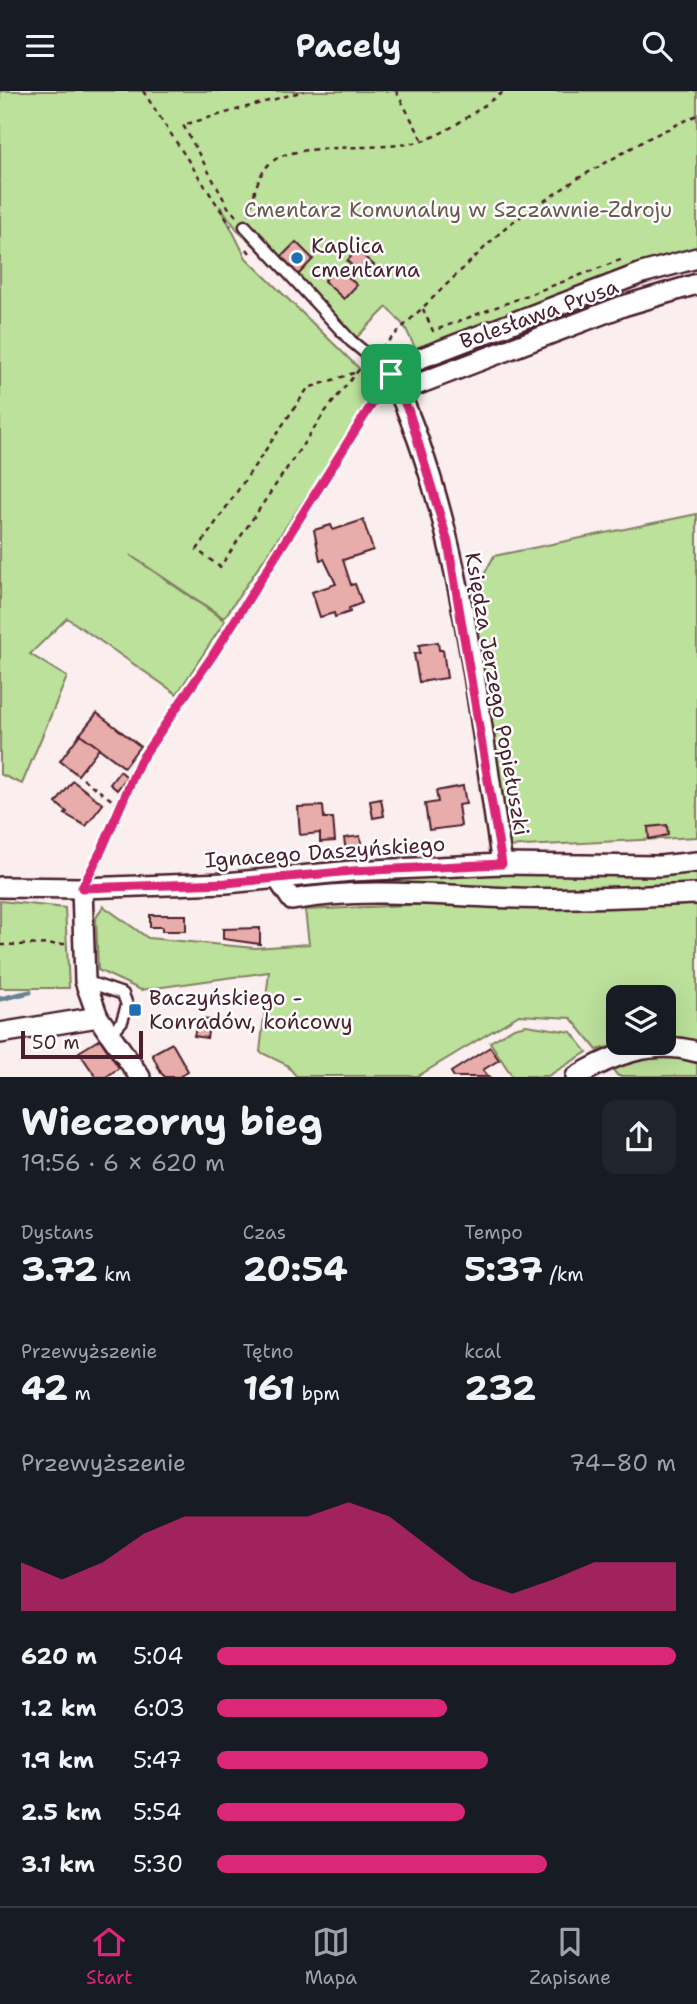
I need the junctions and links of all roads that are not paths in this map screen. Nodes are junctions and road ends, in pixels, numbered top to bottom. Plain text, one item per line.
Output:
1 (245, 226) road end
2 (697, 258) edge
3 (697, 284) edge
4 (396, 383) junction
5 (697, 862) edge
6 (502, 864) junction
7 (277, 878) junction
8 (0, 887) edge
9 (82, 888) junction
10 (697, 894) edge
11 (85, 981) junction
12 (98, 1017) junction
13 (0, 1033) edge
14 (111, 1034) junction
15 (697, 1052) edge
16 (140, 1076) edge
17 (576, 1076) edge

1 - 4 lane
2 - 4 street
3 - 4 street, Bolesława Prusa
4 - 6 street, Księdza Jerzego Popiełuszki
5 - 6 street, Ignacego Daszyńskiego
6 - 7 street, Ignacego Daszyńskiego
7 - 9 street, Ignacego Daszyńskiego
7 - 10 street
8 - 9 street, Ignacego Daszyńskiego
9 - 11 street
11 - 12 street
11 - 14 lane
12 - 13 street
12 - 14 street
14 - 16 street
15 - 17 street

